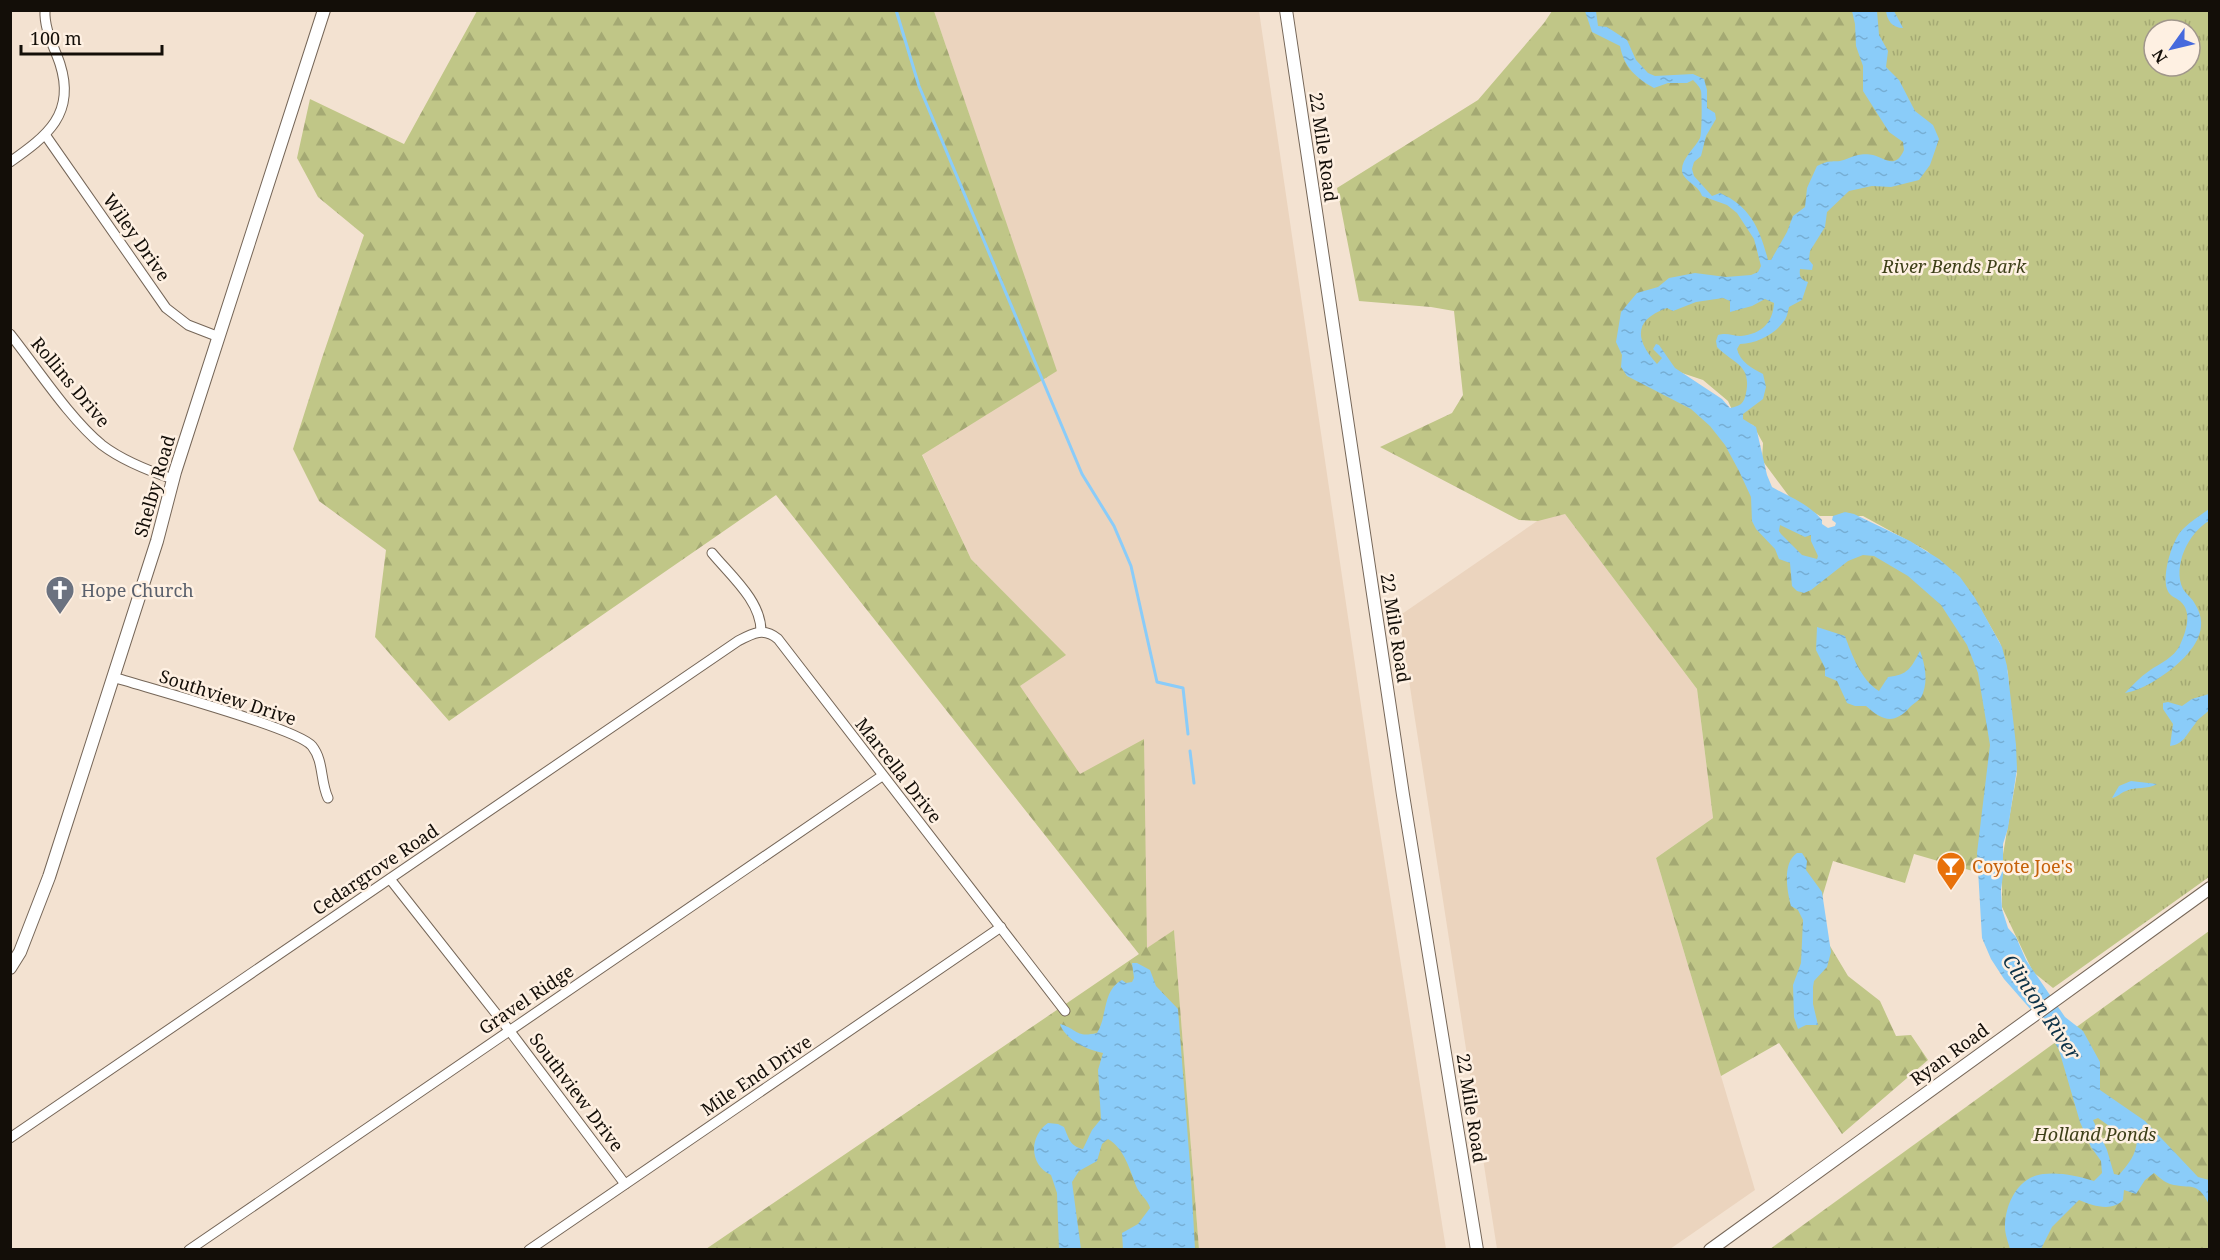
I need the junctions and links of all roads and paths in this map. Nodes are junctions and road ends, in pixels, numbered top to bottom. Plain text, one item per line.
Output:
1 (45, 10) edge
2 (324, 10) edge
3 (1286, 10) edge
4 (46, 136) junction
5 (10, 162) edge
6 (10, 334) edge
7 (219, 337) junction
8 (173, 478) junction
9 (712, 553) dead end
10 (761, 631) junction
11 (113, 677) junction
12 (882, 776) junction
13 (328, 798) dead end
14 (390, 879) junction
15 (2210, 888) edge
16 (1001, 927) junction
17 (10, 968) edge
18 (1065, 1011) dead end
19 (509, 1030) junction
20 (10, 1138) edge
21 (625, 1185) junction
22 (189, 1250) edge
23 (529, 1250) edge
24 (1477, 1250) edge
25 (1710, 1250) edge

1 - 4 street
2 - 7 street, Shelby Road
3 - 24 street, 22 Mile Road
4 - 5 street
4 - 7 street, Wiley Drive
6 - 8 street, Rollins Drive
7 - 8 street, Shelby Road
8 - 11 street, Shelby Road
9 - 10 street
10 - 12 street, Marcella Drive
10 - 14 street, Cedargrove Road
11 - 13 street, Southview Drive
11 - 17 street, Shelby Road
12 - 16 street, Marcella Drive
12 - 19 street, Gravel Ridge
14 - 19 street, Southview Drive
14 - 20 street, Cedargrove Road
15 - 25 street, Ryan Road
16 - 18 street, Marcella Drive
16 - 21 street, Mile End Drive
19 - 21 street, Southview Drive
19 - 22 street, Gravel Ridge
21 - 23 street, Mile End Drive

